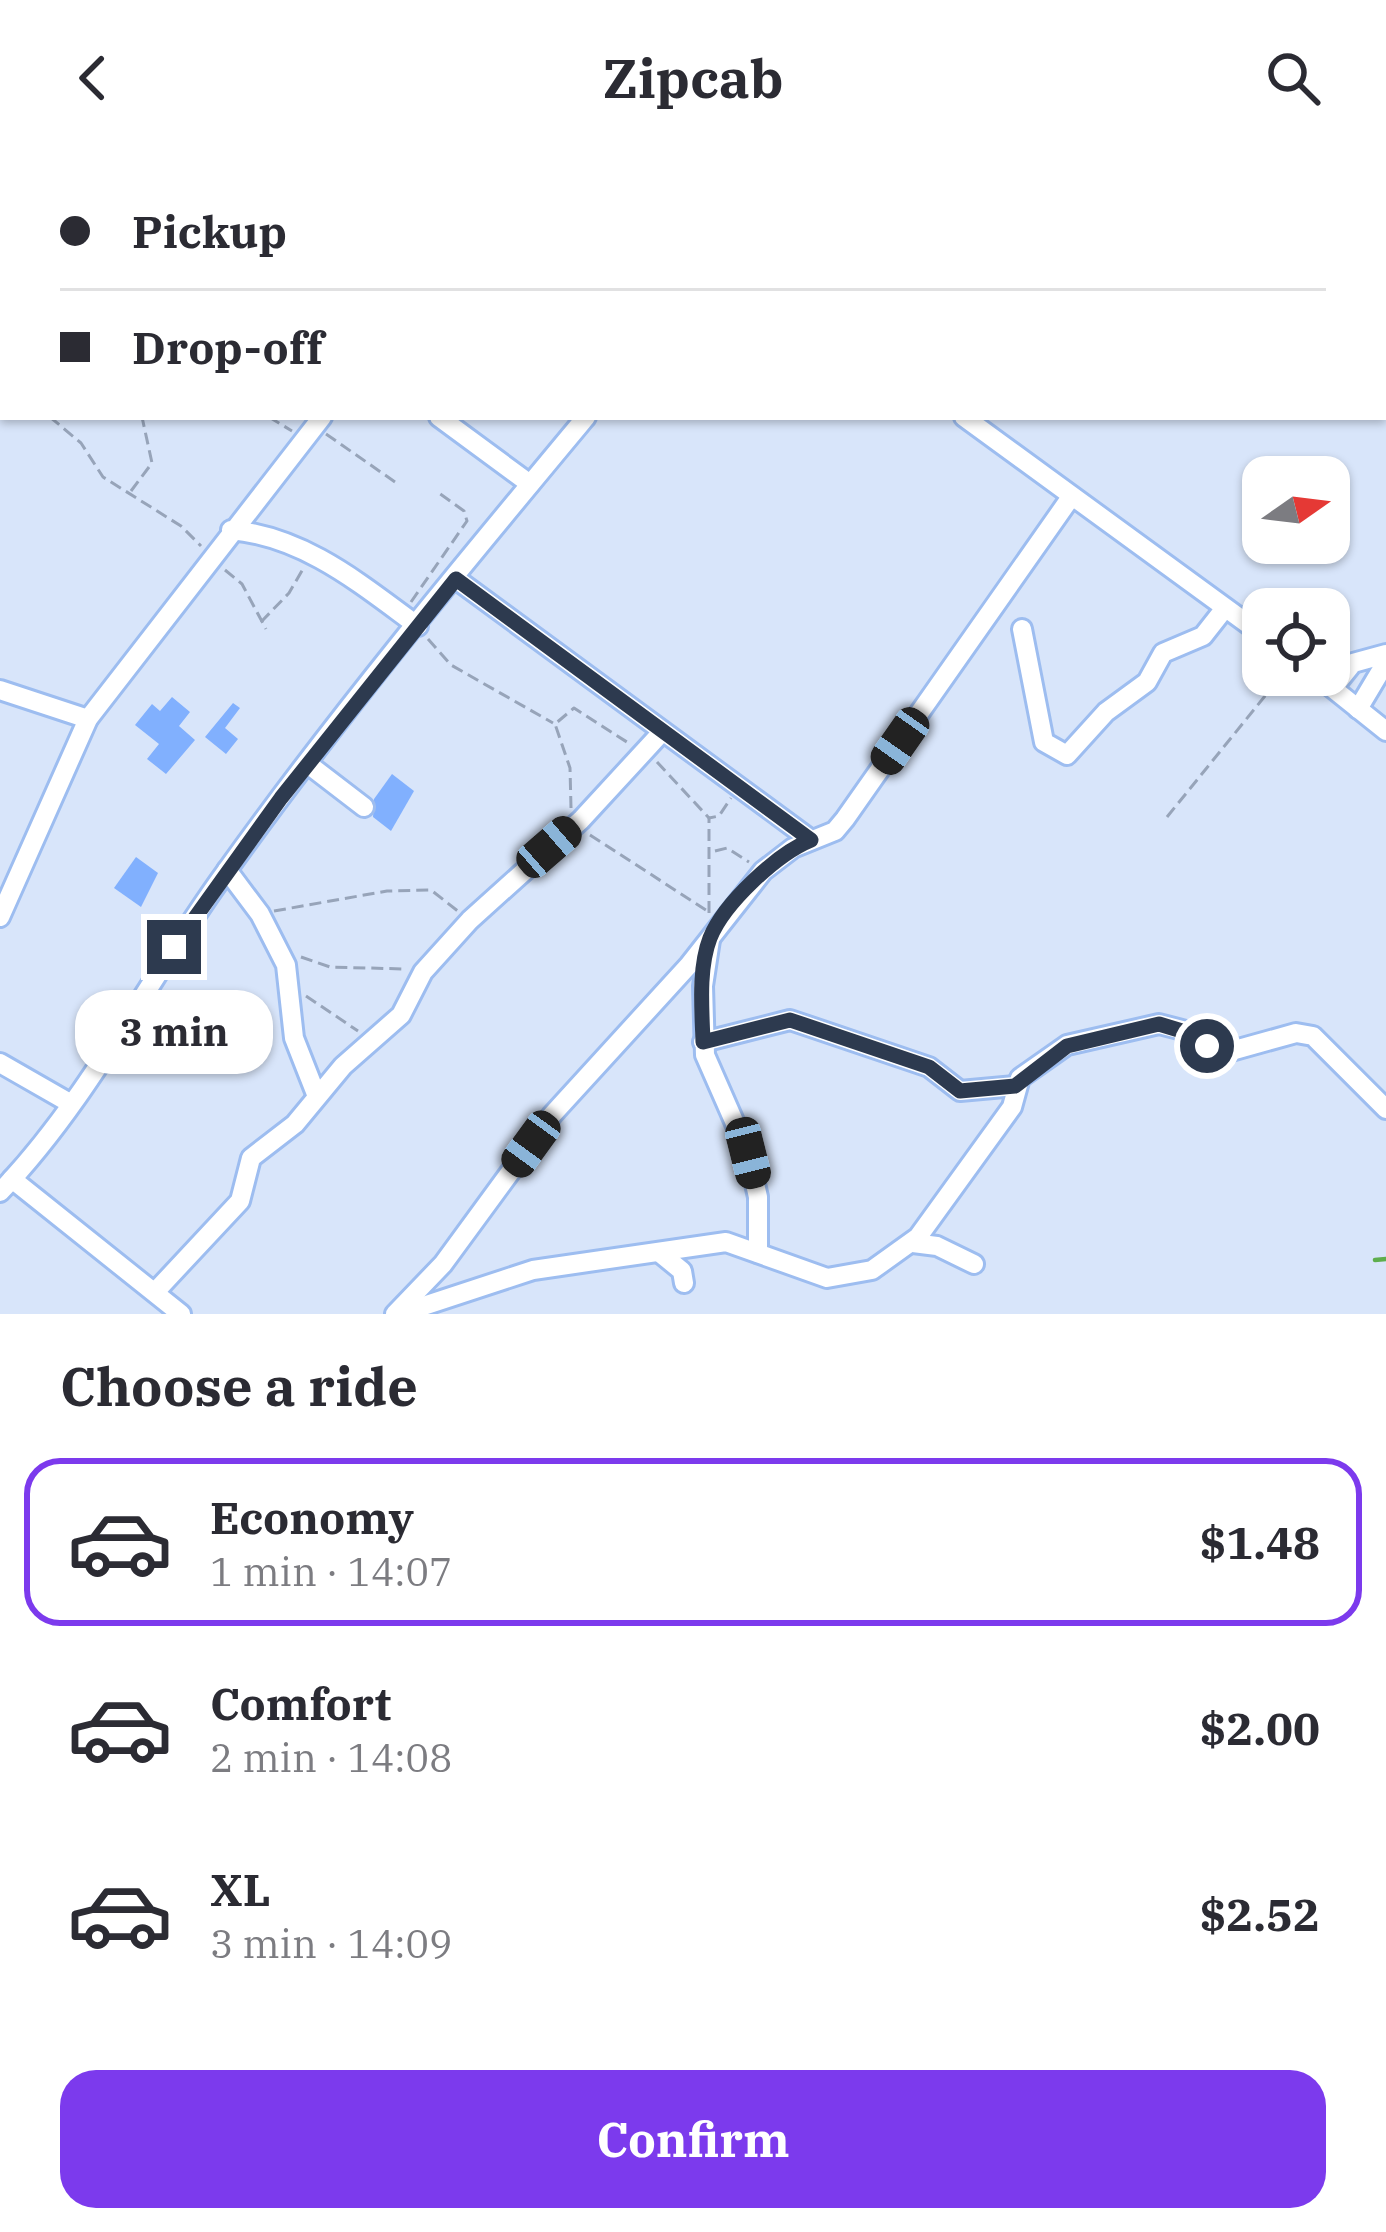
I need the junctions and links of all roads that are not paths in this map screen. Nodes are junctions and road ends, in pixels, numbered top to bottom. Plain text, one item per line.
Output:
1 (443, 420) edge
2 (583, 420) edge
3 (968, 420) edge
4 (313, 427) edge
5 (530, 484) junction
6 (1071, 497) junction
7 (231, 530) junction
8 (456, 579) junction
9 (1225, 608) junction
10 (410, 620) junction
11 (1242, 620) edge
12 (1022, 629) dead end
13 (1386, 658) edge
14 (1350, 667) edge
15 (0, 690) edge
16 (1343, 696) edge
17 (1358, 709) junction
18 (88, 719) junction
19 (662, 731) junction
20 (1386, 731) edge
21 (308, 764) junction
22 (364, 807) dead end
23 (811, 840) junction
24 (226, 870) junction
25 (0, 917) edge
26 (710, 937) junction
27 (703, 1042) junction
28 (0, 1063) edge
29 (1015, 1086) junction
30 (316, 1094) junction
31 (68, 1102) junction
32 (1386, 1109) edge
33 (6, 1186) edge
34 (913, 1243) junction
35 (660, 1253) junction
36 (758, 1253) junction
37 (974, 1264) dead end
38 (684, 1283) dead end
39 (155, 1292) junction
40 (181, 1314) edge
41 (397, 1314) edge

1 - 5 street
2 - 5 street
3 - 6 street
4 - 7 street
5 - 8 street
6 - 9 street
6 - 23 street
7 - 10 street
7 - 18 street
8 - 10 street
8 - 19 street
9 - 11 street
9 - 12 street
10 - 21 street
13 - 14 street
13 - 17 street
15 - 18 street
16 - 17 street
17 - 20 street
18 - 25 street
19 - 23 street
19 - 30 street
21 - 22 street
21 - 24 street
23 - 26 street
24 - 30 street
24 - 31 street
26 - 27 street
26 - 41 street
27 - 29 street
27 - 36 street
28 - 31 street
29 - 32 street
29 - 34 street
30 - 39 street
31 - 33 street
33 - 39 street
34 - 36 street
34 - 37 street
35 - 36 street
35 - 38 street
35 - 41 street
39 - 40 street

